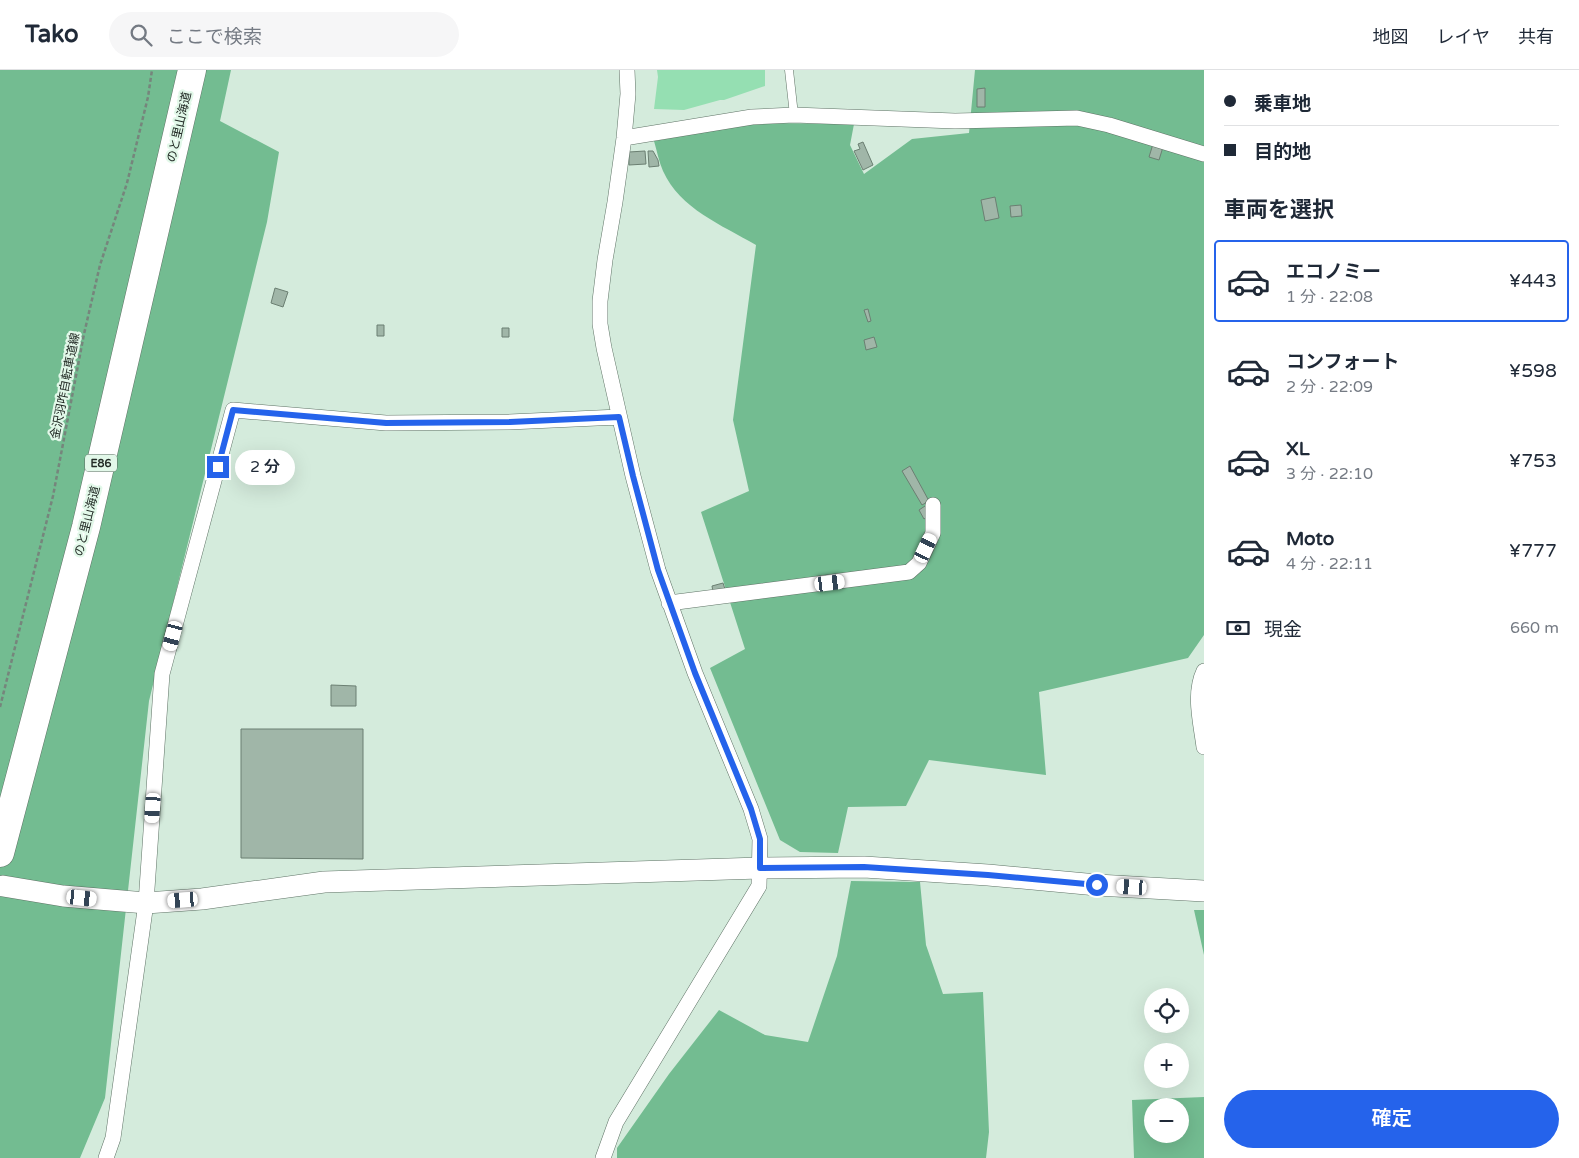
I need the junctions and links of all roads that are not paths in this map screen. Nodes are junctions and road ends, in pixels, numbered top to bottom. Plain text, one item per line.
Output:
1 (174, 70) edge
2 (192, 70) edge
3 (627, 70) edge
4 (789, 70) edge
5 (794, 115) junction
6 (624, 138) junction
7 (1204, 154) edge
8 (619, 417) junction
9 (933, 505) dead end
10 (669, 603) junction
11 (1204, 670) edge
12 (1204, 747) edge
13 (0, 786) edge
14 (0, 853) edge
15 (760, 868) junction
16 (3, 886) dead end
17 (1204, 890) edge
18 (146, 903) junction
19 (106, 1158) edge
20 (602, 1158) edge

1 - 13 highway, のと里山海道 / E86
2 - 14 highway, のと里山海道 / E86
3 - 6 street
4 - 5 lane
5 - 6 street
5 - 7 street
6 - 8 street
8 - 10 street
8 - 18 street
9 - 10 street
10 - 15 street
11 - 12 street
15 - 17 street
15 - 18 street
15 - 20 street
16 - 18 street
18 - 19 street

